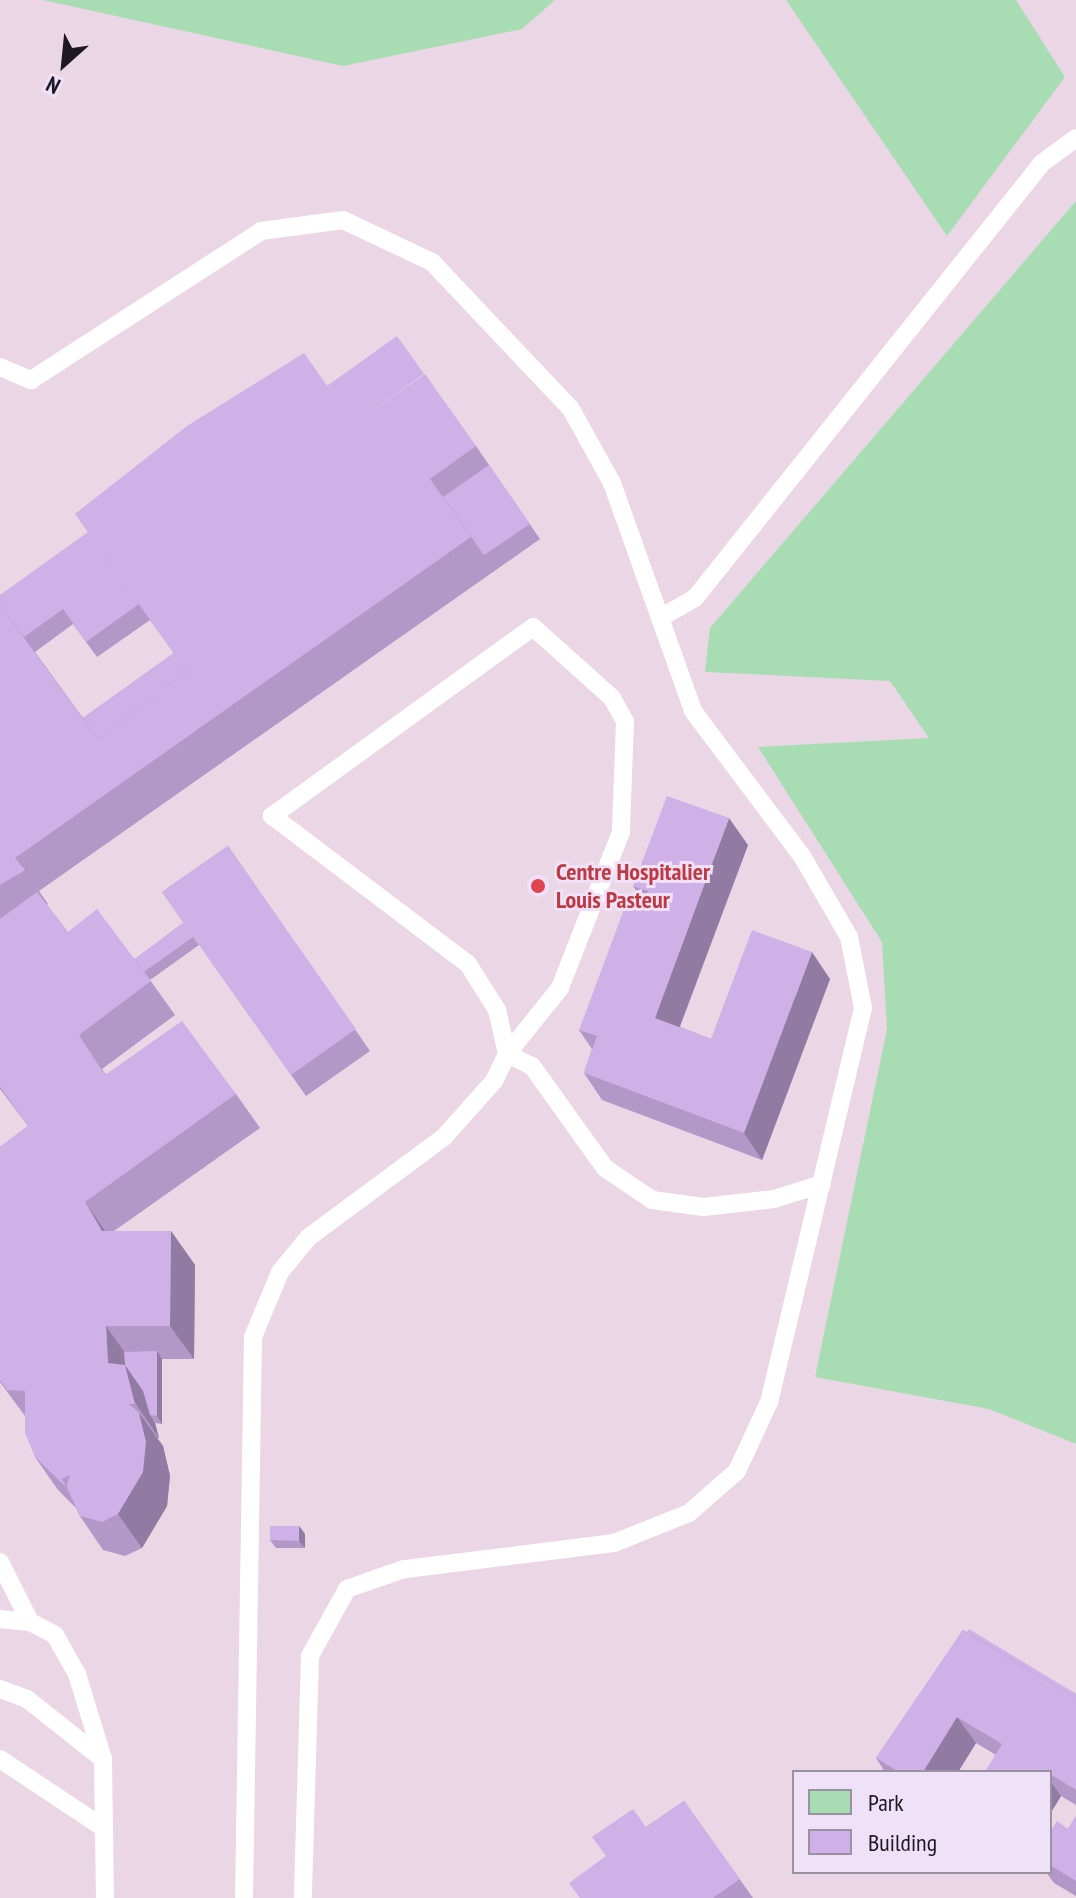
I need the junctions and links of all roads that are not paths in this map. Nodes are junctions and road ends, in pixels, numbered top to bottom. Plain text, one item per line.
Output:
1 (1076, 138) edge
2 (0, 367) edge
3 (660, 618) junction
4 (507, 1054) junction
5 (822, 1184) junction
6 (0, 1562) edge
7 (0, 1619) edge
8 (30, 1622) junction
9 (0, 1689) edge
10 (0, 1759) edge
11 (103, 1759) junction
12 (104, 1828) junction
13 (105, 1898) edge
14 (244, 1898) edge
15 (303, 1898) edge

1 - 3 lane
2 - 3 lane
3 - 5 lane
4 - 4 lane
4 - 5 lane
4 - 14 lane
5 - 15 lane
6 - 8 lane
7 - 8 lane
8 - 11 lane
9 - 11 lane
10 - 12 lane
11 - 12 lane
12 - 13 lane

